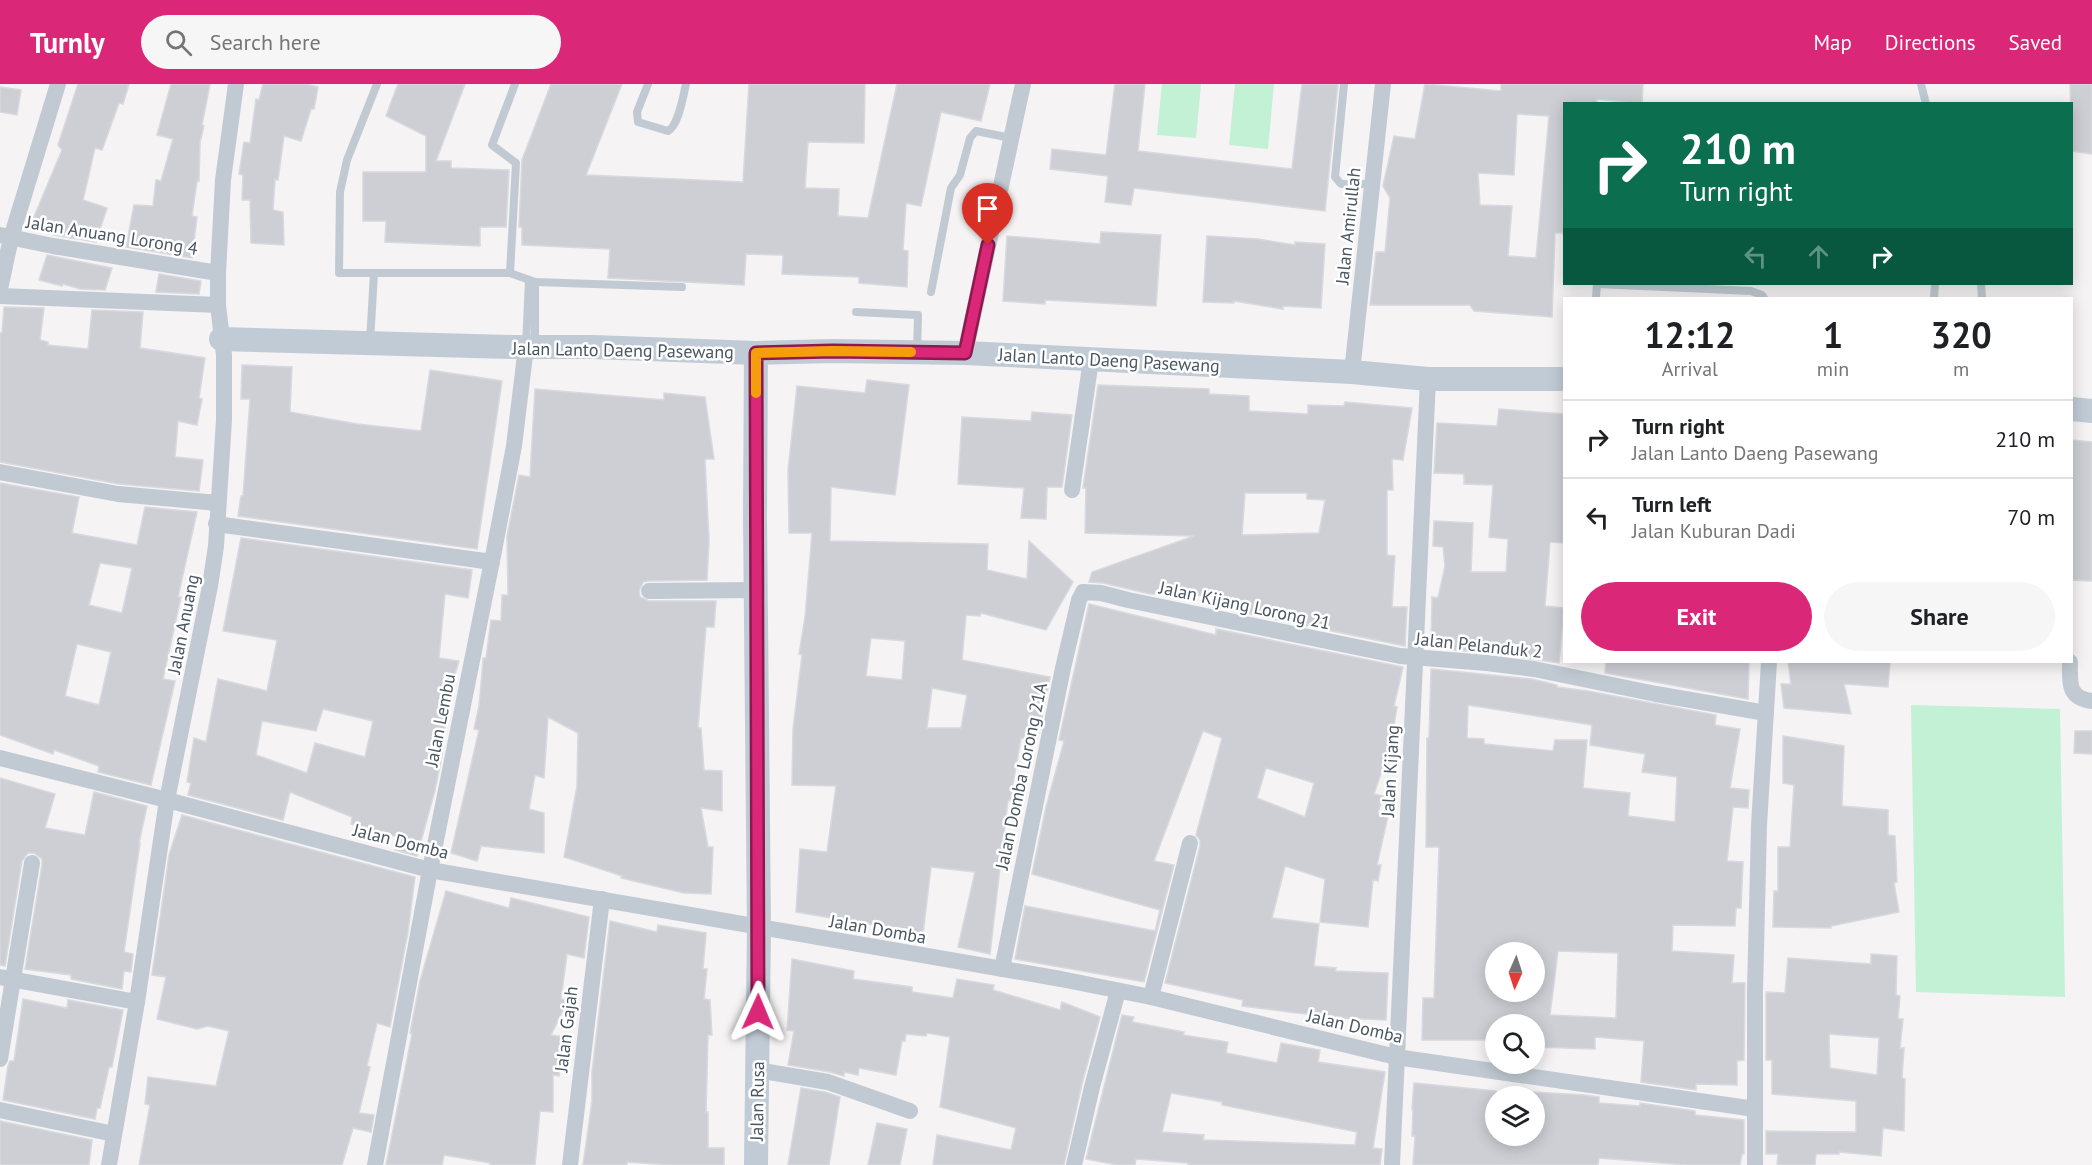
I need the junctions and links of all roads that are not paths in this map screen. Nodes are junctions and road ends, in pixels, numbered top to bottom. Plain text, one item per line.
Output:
1 (58, 84) edge
2 (236, 84) edge
3 (377, 84) edge
4 (516, 84) edge
5 (648, 84) edge
6 (686, 84) edge
7 (1023, 84) edge
8 (1344, 84) edge
9 (1383, 84) edge
10 (1921, 84) edge
11 (1926, 102) edge
12 (1011, 138) junction
13 (1372, 184) junction
14 (5, 236) edge
15 (218, 273) junction
16 (374, 273) junction
17 (510, 273) junction
18 (532, 281) junction
19 (1619, 285) edge
20 (682, 287) dead end
21 (0, 289) edge
22 (931, 292) dead end
23 (0, 296) edge
24 (1763, 297) edge
25 (218, 305) junction
26 (856, 312) dead end
27 (221, 339) junction
28 (370, 342) junction
29 (530, 347) junction
30 (917, 352) junction
31 (756, 353) junction
32 (965, 353) junction
33 (1091, 360) junction
34 (1352, 372) junction
35 (1428, 379) junction
36 (1563, 379) edge
37 (2073, 409) edge
38 (2092, 411) edge
39 (0, 472) edge
40 (1072, 490) dead end
41 (218, 503) junction
42 (216, 524) junction
43 (492, 562) junction
44 (756, 590) junction
45 (648, 591) dead end
46 (1083, 592) joint
47 (1408, 657) junction
48 (1769, 663) edge
49 (2070, 663) edge
50 (2092, 701) edge
51 (1766, 712) junction
52 (0, 758) edge
53 (167, 800) junction
54 (1190, 843) dead end
55 (32, 863) dead end
56 (430, 870) junction
57 (602, 899) junction
58 (759, 928) junction
59 (1002, 969) junction
60 (7, 978) edge
61 (1118, 991) junction
62 (1151, 998) junction
63 (137, 1002) junction
64 (1396, 1057) junction
65 (0, 1059) edge
66 (757, 1070) junction
67 (1755, 1109) junction
68 (0, 1110) edge
69 (910, 1111) dead end
70 (114, 1134) junction
71 (109, 1165) edge
72 (375, 1165) edge
73 (570, 1165) edge
74 (756, 1165) edge
75 (1074, 1165) edge
76 (1392, 1165) edge
77 (1755, 1165) edge

1 - 14 street
2 - 15 street, Jalan Anuang
3 - 16 lane
4 - 17 lane
5 - 6 lane
7 - 12 street
8 - 13 lane
9 - 13 street, Jalan Amirullah
10 - 11 lane
12 - 22 lane
12 - 32 street
13 - 34 street, Jalan Amirullah
14 - 15 street, Jalan Anuang Lorong 4
14 - 21 street
15 - 25 street, Jalan Anuang
16 - 17 lane
16 - 28 lane
17 - 18 lane
18 - 20 lane
18 - 29 lane
19 - 24 lane
23 - 25 street
25 - 27 street, Jalan Anuang
26 - 30 lane
27 - 28 main road, Jalan Lanto Daeng Pasewang
27 - 41 street, Jalan Anuang
28 - 29 main road, Jalan Lanto Daeng Pasewang
29 - 31 main road, Jalan Lanto Daeng Pasewang
29 - 43 street, Jalan Lembu
30 - 31 main road, Jalan Lanto Daeng Pasewang
30 - 32 main road, Jalan Lanto Daeng Pasewang
31 - 44 main road, Jalan Rusa
32 - 33 main road, Jalan Lanto Daeng Pasewang
33 - 34 main road, Jalan Lanto Daeng Pasewang
33 - 40 street
34 - 35 main road, Jalan Lanto Daeng Pasewang
35 - 36 main road, Jalan Lanto Daeng Pasewang
35 - 47 street, Jalan Kijang
37 - 38 main road
39 - 41 street
41 - 42 street, Jalan Anuang
42 - 43 street
42 - 53 street, Jalan Anuang
43 - 56 street, Jalan Lembu
44 - 45 street
44 - 58 main road, Jalan Rusa
46 - 47 street, Jalan Kijang Lorong 21
46 - 59 street, Jalan Domba Lorong 21A
47 - 51 street, Jalan Pelanduk 2
47 - 64 street, Jalan Kijang
48 - 51 street
49 - 50 street
51 - 67 street
52 - 53 street, Jalan Domba
53 - 56 street, Jalan Domba
53 - 63 street, Jalan Anuang
54 - 62 street
55 - 60 street
56 - 57 street, Jalan Domba
56 - 72 street, Jalan Lembu
57 - 58 street, Jalan Domba
57 - 73 street, Jalan Gajah
58 - 59 street, Jalan Domba
58 - 66 main road, Jalan Rusa
59 - 61 street, Jalan Domba
60 - 63 street
60 - 65 street
61 - 62 street, Jalan Domba
61 - 75 street
62 - 64 street, Jalan Domba
63 - 70 street, Jalan Anuang
64 - 67 street, Jalan Domba
64 - 76 street, Jalan Kijang
66 - 69 street
66 - 74 main road, Jalan Rusa
67 - 77 street
68 - 70 street
70 - 71 street, Jalan Anuang

